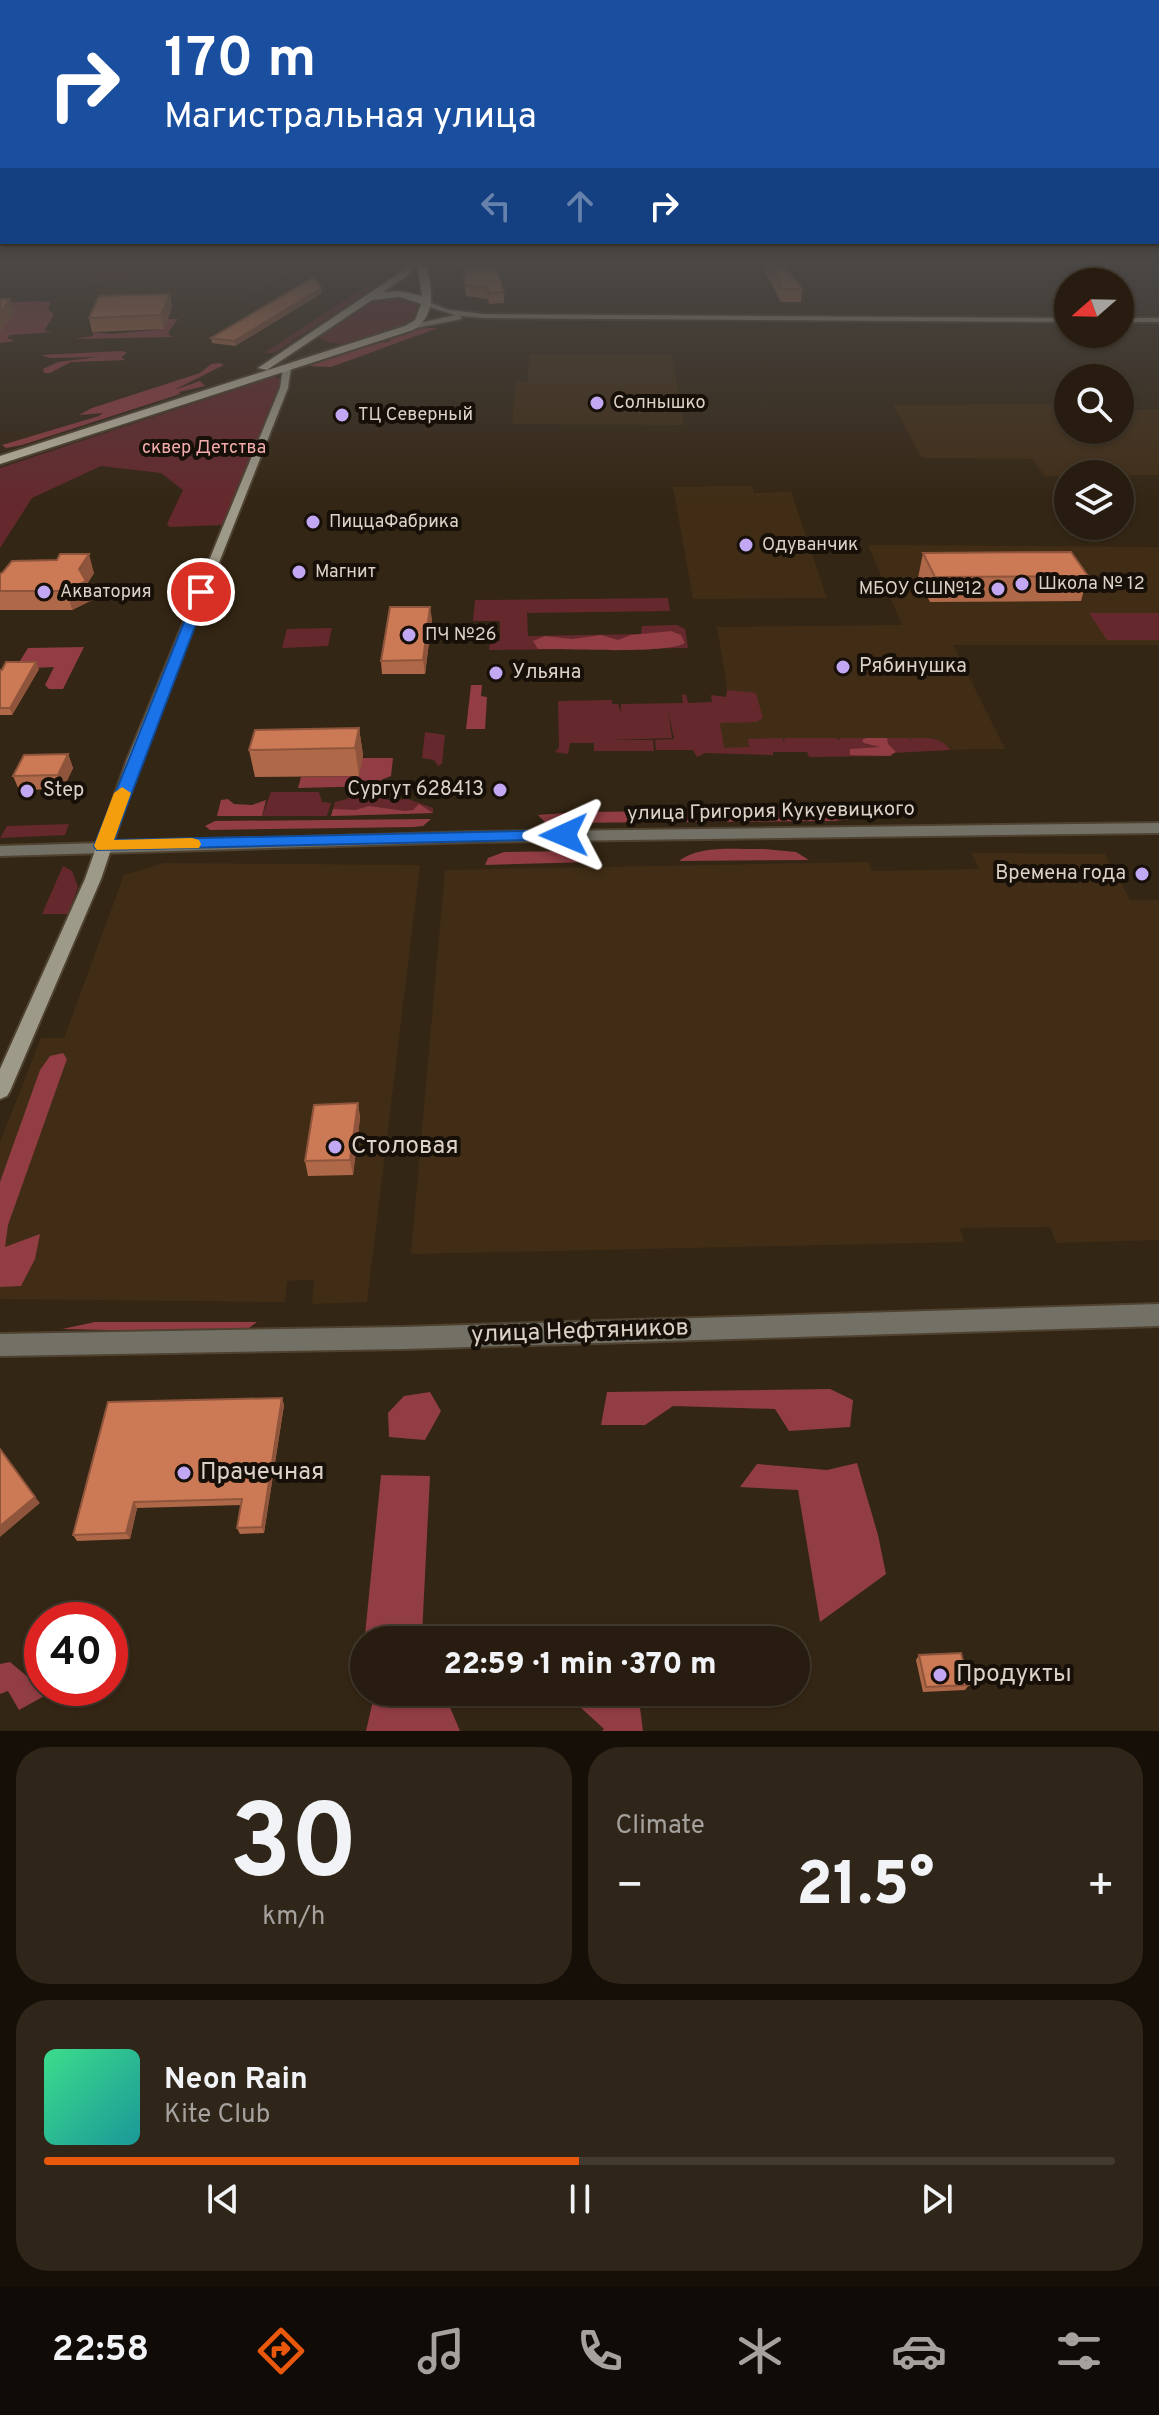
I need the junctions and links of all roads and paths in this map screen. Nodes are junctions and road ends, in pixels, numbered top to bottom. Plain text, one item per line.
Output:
1 (300, 344) edge
2 (320, 344) edge
3 (363, 344) edge
4 (354, 347) junction
5 (287, 368) junction
6 (3, 458) edge
7 (1159, 828) edge
8 (103, 846) junction
9 (0, 851) edge
10 (0, 1091) edge
11 (1159, 1315) edge
12 (0, 1345) edge

1 - 6 main road
2 - 4 main road
3 - 4 main road
4 - 5 main road
5 - 6 main road
5 - 8 main road
7 - 8 street, улица Григория Кукуевицкого
8 - 9 street, улица Григория Кукуевицкого
8 - 10 main road
11 - 12 street, улица Нефтяников

